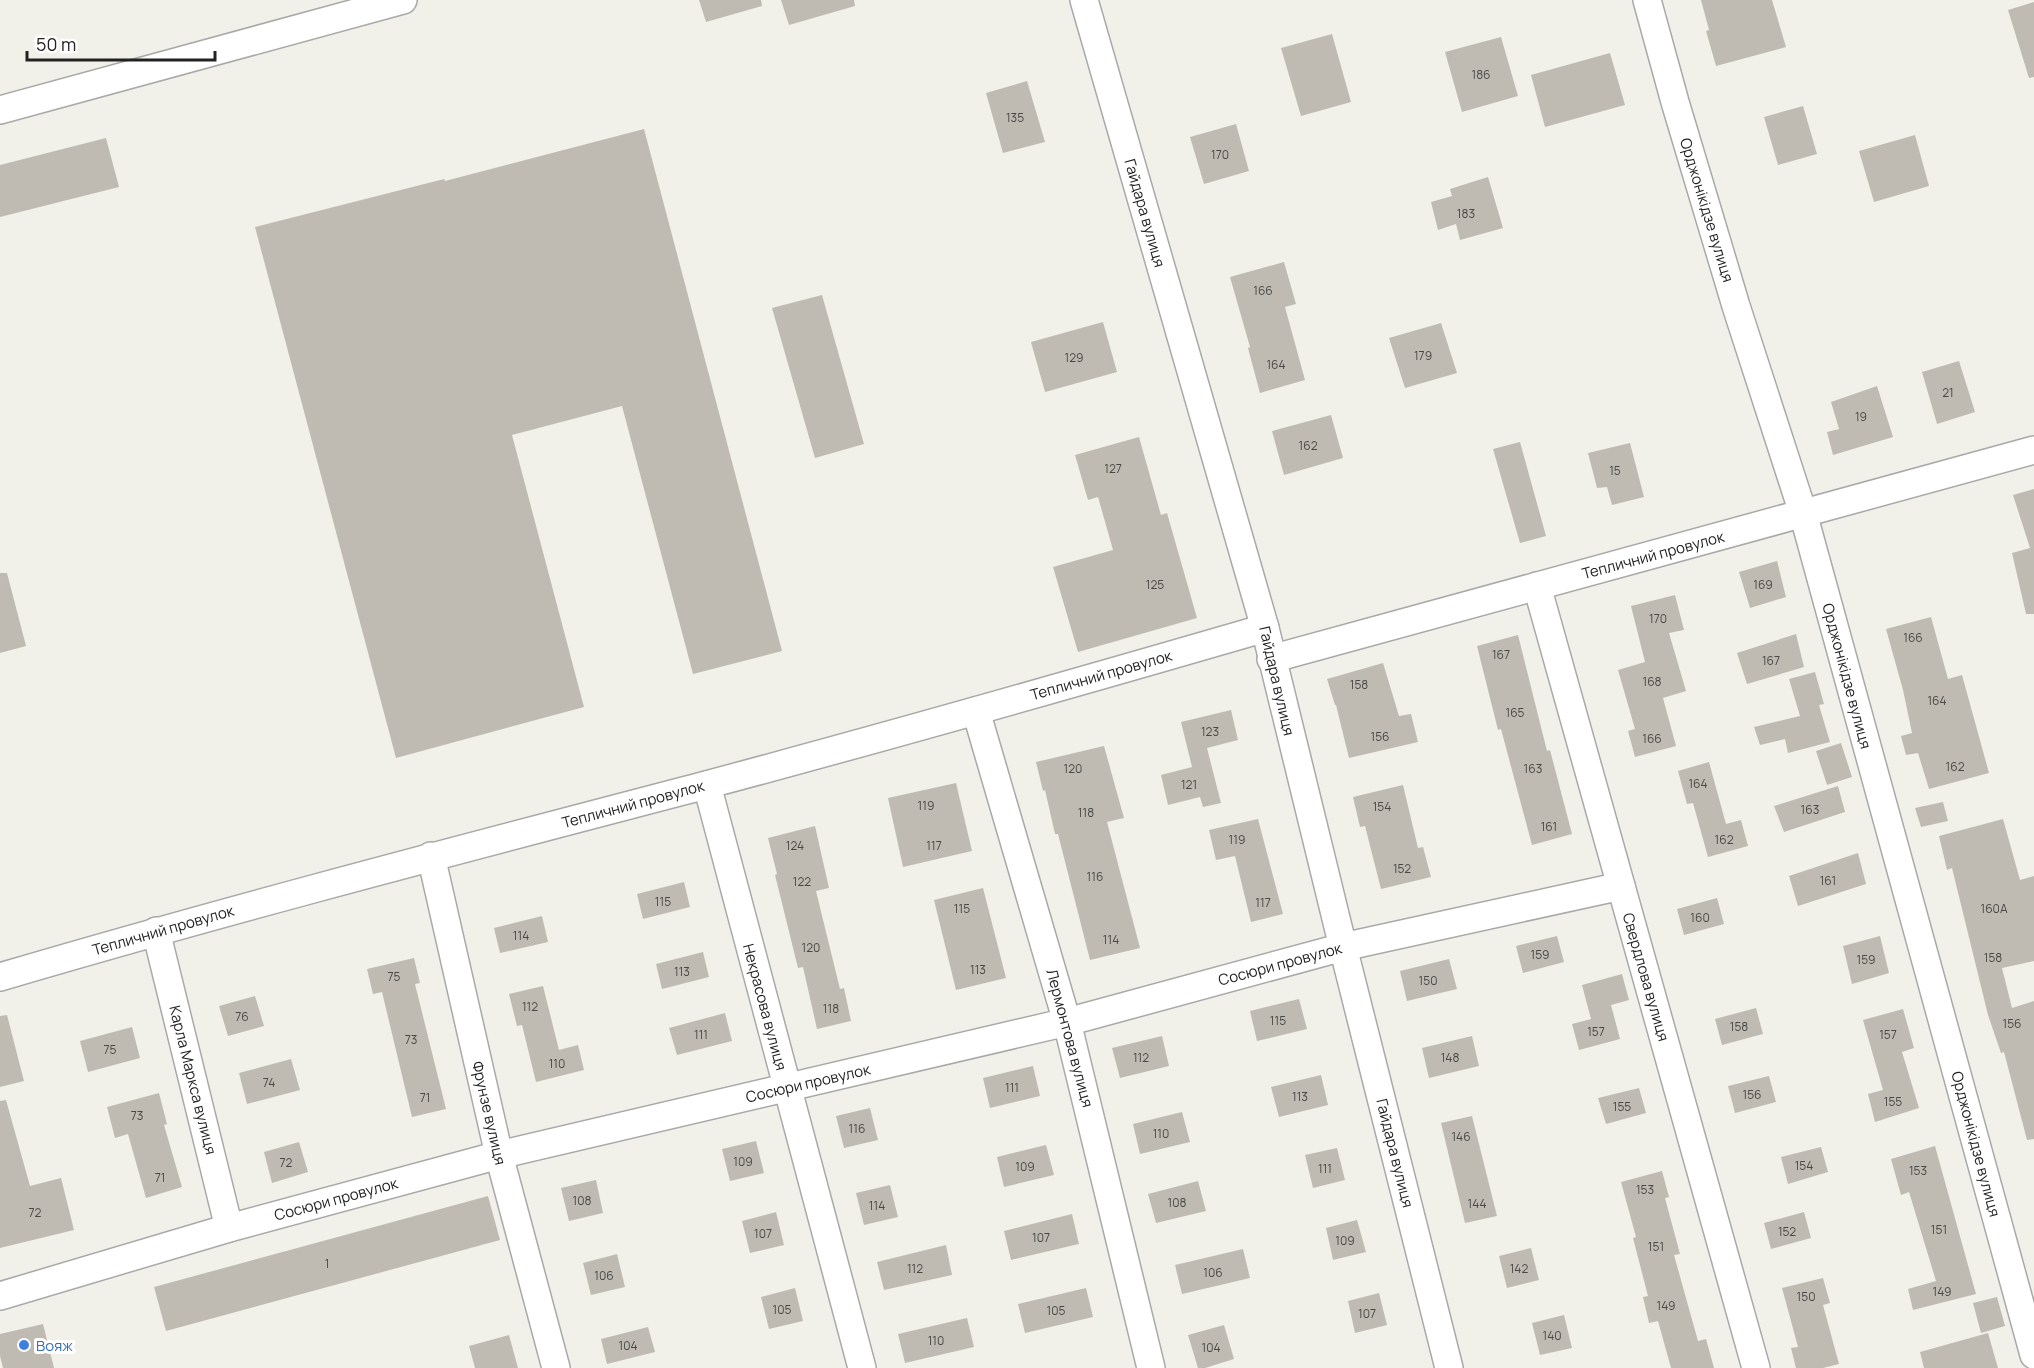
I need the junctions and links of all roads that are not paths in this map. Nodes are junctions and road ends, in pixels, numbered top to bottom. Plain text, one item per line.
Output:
1 (403, 0) edge
2 (1084, 0) edge
3 (1647, 0) edge
4 (0, 110) edge
5 (2034, 450) edge
6 (1803, 513) junction
7 (1538, 586) junction
8 (1265, 628) junction
9 (1271, 659) junction
10 (976, 711) junction
11 (707, 784) junction
12 (431, 856) junction
13 (1621, 886) junction
14 (156, 931) junction
15 (1342, 947) junction
16 (0, 977) edge
17 (1067, 1022) junction
18 (786, 1089) junction
19 (499, 1155) junction
20 (229, 1228) junction
21 (0, 1296) edge
22 (2034, 1355) edge
23 (556, 1368) edge
24 (862, 1368) edge
25 (1151, 1368) edge
26 (1449, 1368) edge
27 (1756, 1368) edge

1 - 4 street
2 - 8 street, Гайдара вулиця
3 - 6 street, Орджонікідзе вулиця
5 - 6 street, Тепличний провулок
6 - 7 street, Тепличний провулок
6 - 22 street, Орджонікідзе вулиця
7 - 9 street, Тепличний провулок
7 - 13 street, Свердлова вулиця
8 - 9 street, Гайдара вулиця
8 - 10 street, Тепличний провулок
9 - 15 street, Гайдара вулиця
10 - 11 street, Тепличний провулок
10 - 17 street, Лермонтова вулиця
11 - 12 street, Тепличний провулок
11 - 18 street, Некрасова вулиця
12 - 14 street, Тепличний провулок
12 - 19 street, Фрунзе вулиця
13 - 15 street, Сосюри провулок
13 - 27 street, Свердлова вулиця
14 - 16 street, Тепличний провулок
14 - 20 street, Карла Маркса вулиця
15 - 17 street, Сосюри провулок
15 - 26 street, Гайдара вулиця
17 - 18 street, Сосюри провулок
17 - 25 street, Лермонтова вулиця
18 - 19 street, Сосюри провулок
18 - 24 street, Некрасова вулиця
19 - 20 street, Сосюри провулок
19 - 23 street, Фрунзе вулиця
20 - 21 street, Сосюри провулок

